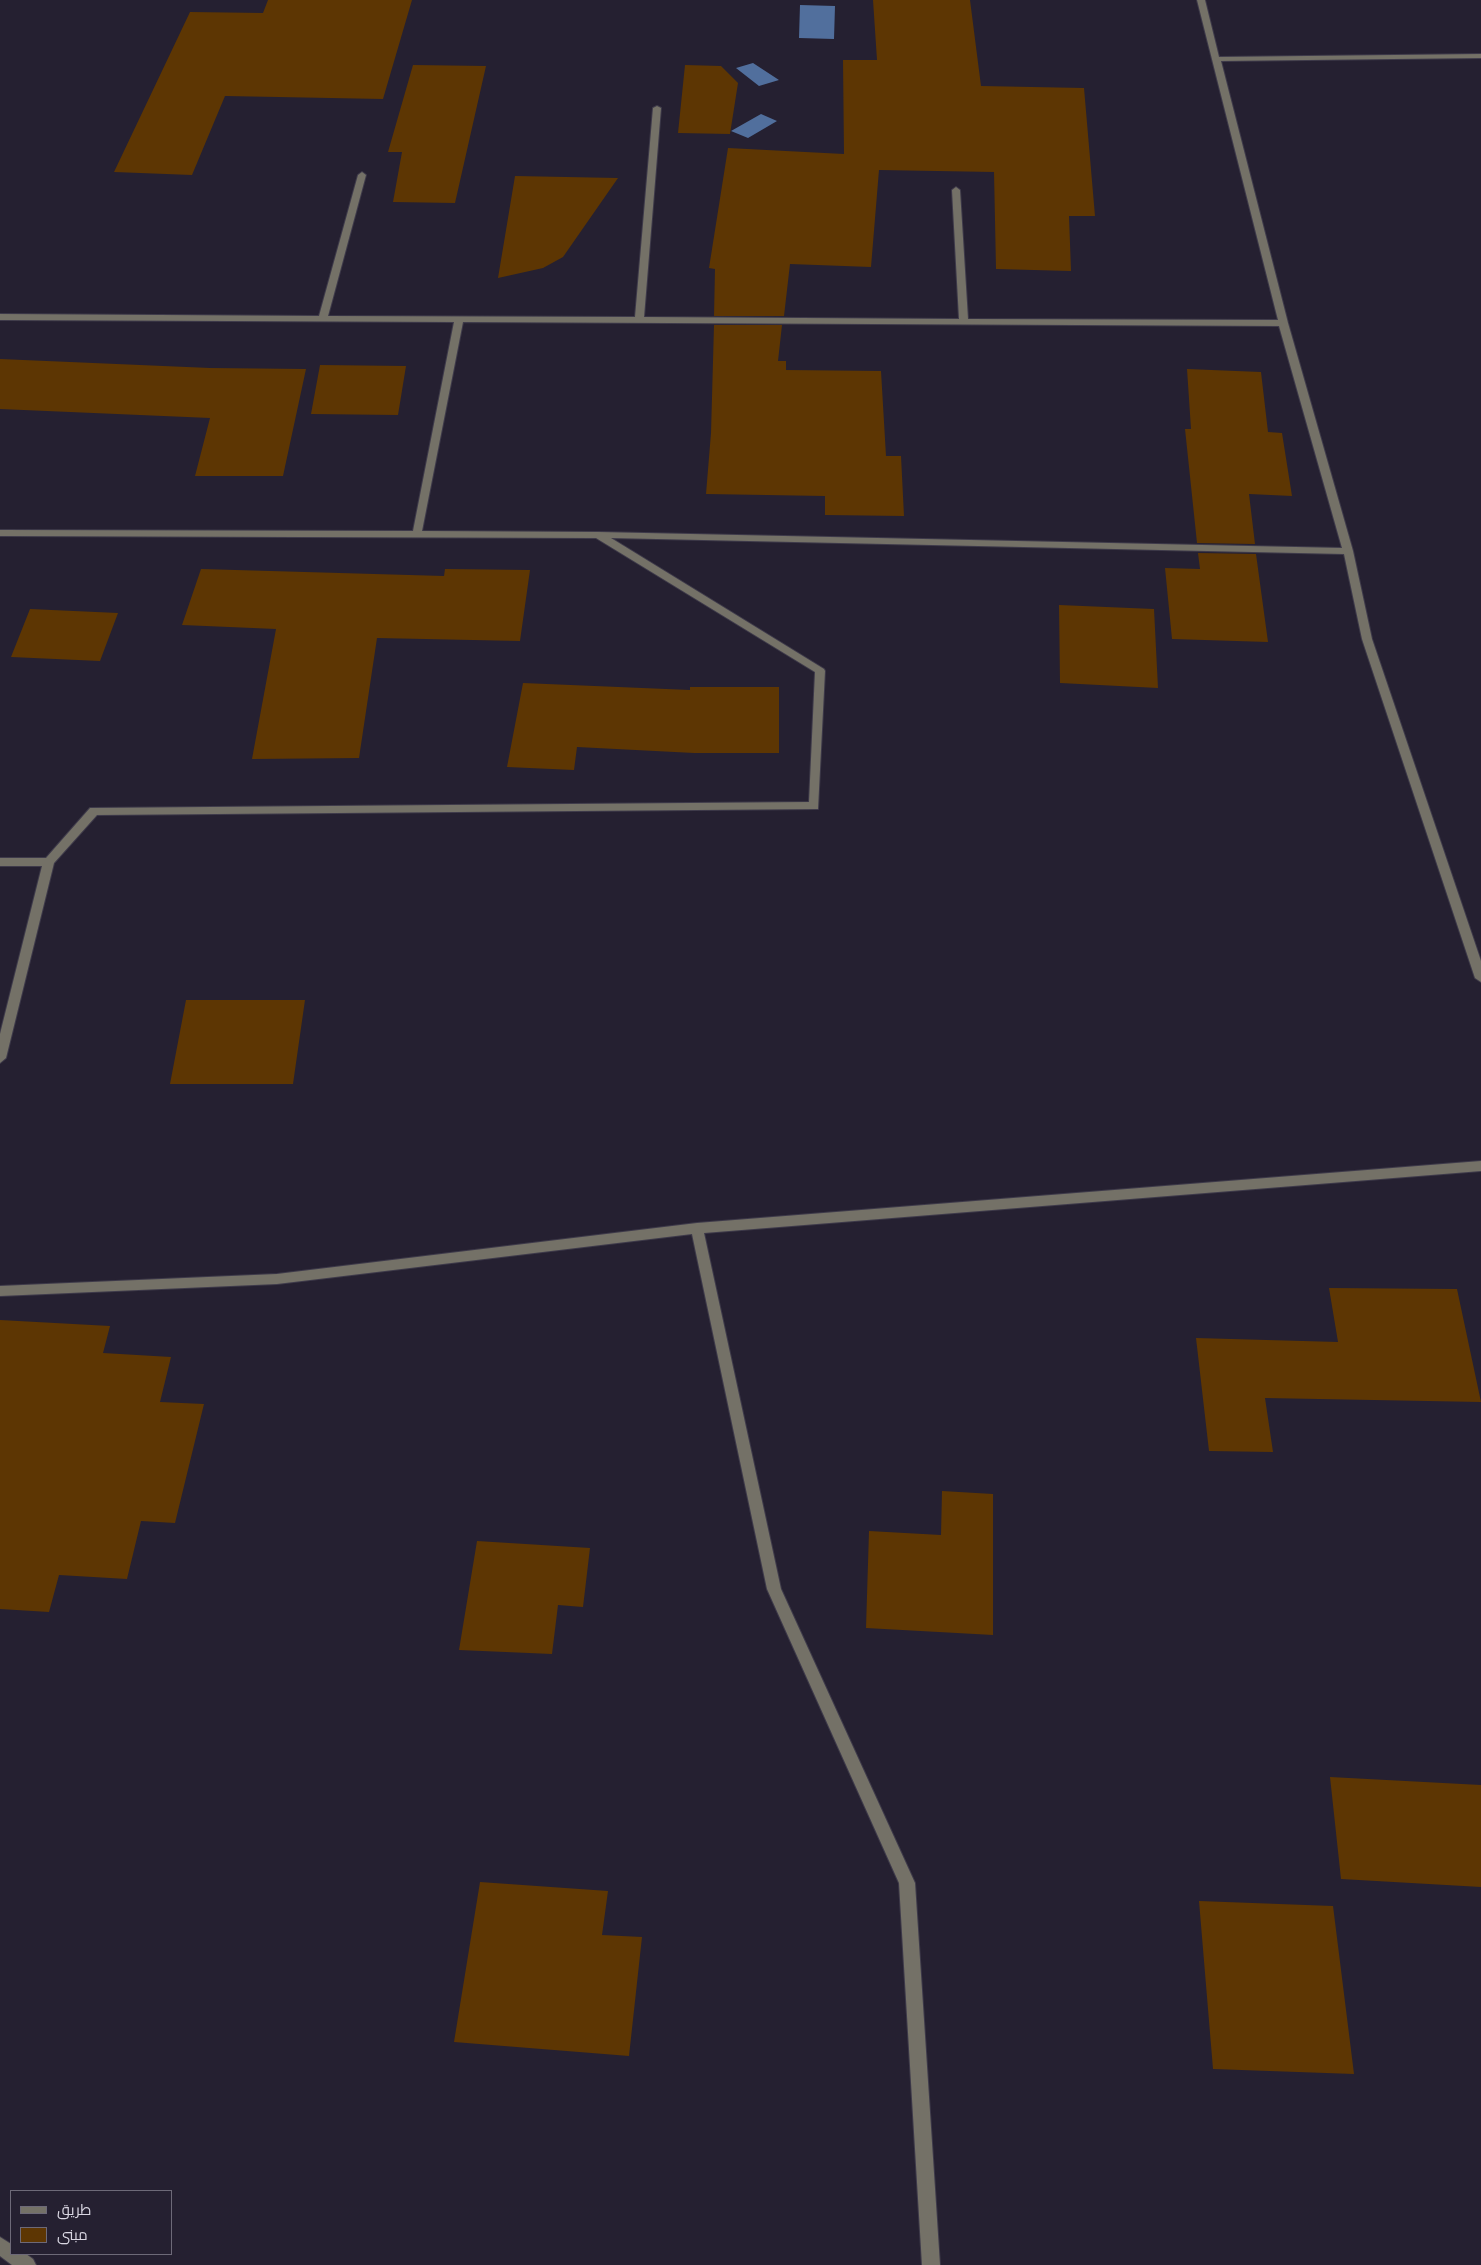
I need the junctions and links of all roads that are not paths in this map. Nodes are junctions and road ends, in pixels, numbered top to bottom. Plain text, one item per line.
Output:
1 (1201, 0) edge
2 (1481, 56) edge
3 (1216, 60) junction
4 (657, 108) dead end
5 (362, 175) dead end
6 (956, 190) dead end
7 (0, 317) edge
8 (323, 319) junction
9 (459, 320) junction
10 (639, 320) junction
11 (964, 322) junction
12 (1283, 323) junction
13 (0, 533) edge
14 (417, 534) junction
15 (598, 535) junction
16 (1348, 550) junction
17 (0, 862) edge
18 (49, 862) junction
19 (1481, 978) edge
20 (0, 1058) edge
21 (1481, 1166) edge
22 (697, 1228) junction
23 (0, 1291) edge
24 (13, 2255) edge
25 (27, 2265) edge
26 (931, 2265) edge

1 - 3 street
2 - 3 street
3 - 12 street
4 - 10 street
5 - 8 street
6 - 11 street
7 - 8 street
8 - 9 street
9 - 10 street
9 - 14 street
10 - 11 street
11 - 12 street
12 - 16 street
13 - 14 street
14 - 15 street
15 - 16 street
15 - 18 street
16 - 19 street
17 - 18 street
18 - 20 street
21 - 22 street
22 - 23 street
22 - 26 street
24 - 25 street

